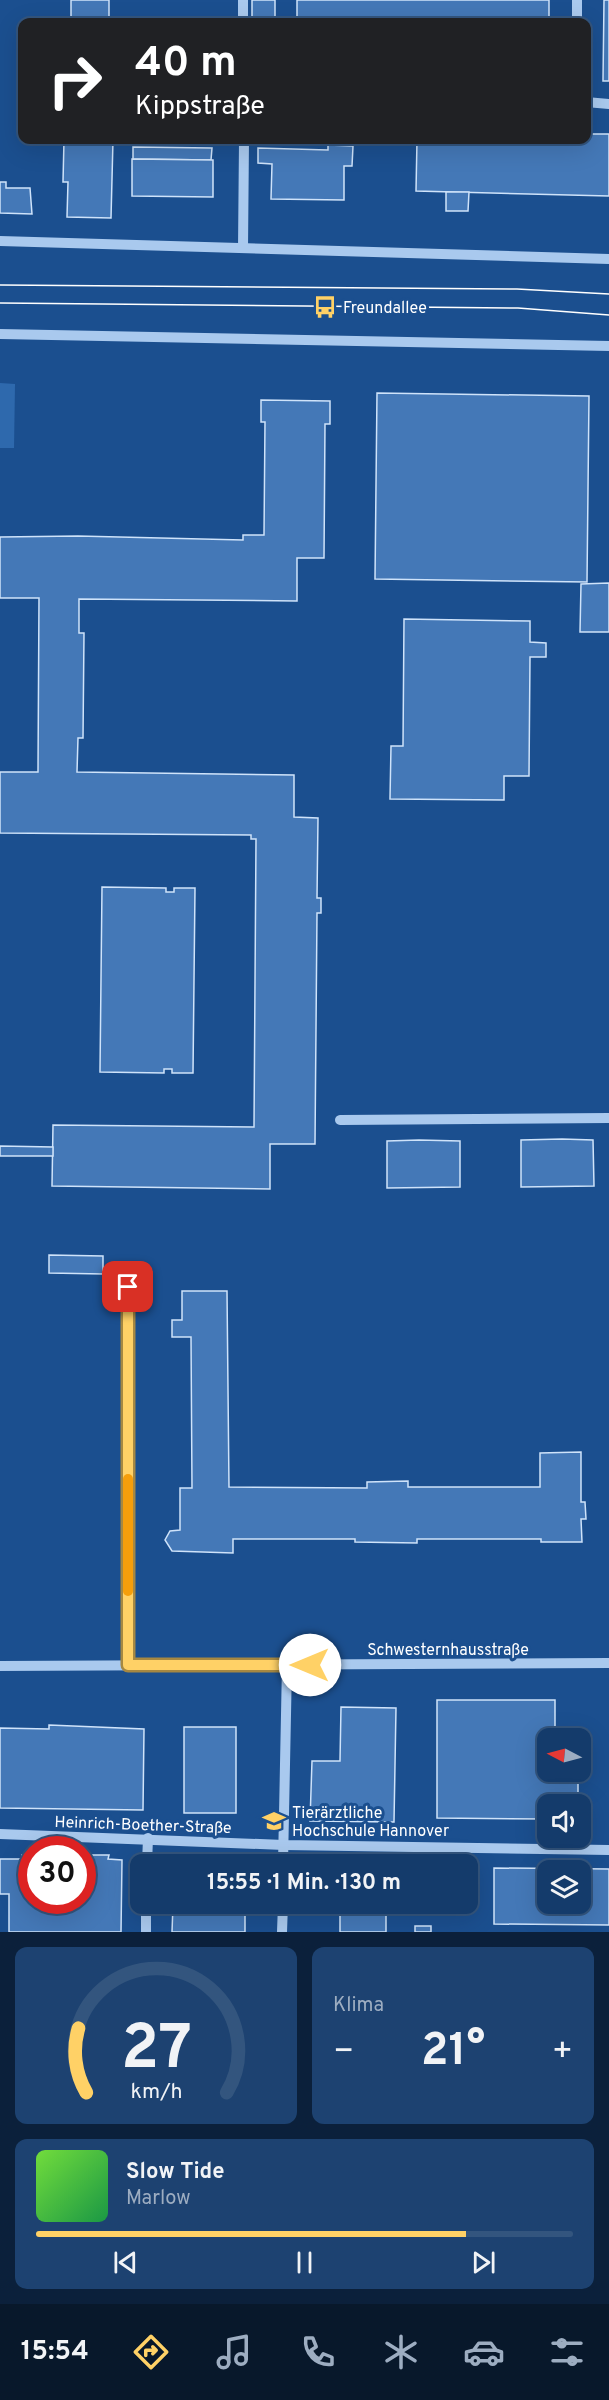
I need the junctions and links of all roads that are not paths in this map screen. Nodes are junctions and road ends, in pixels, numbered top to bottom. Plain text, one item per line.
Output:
1 (243, 0) edge
2 (577, 0) edge
3 (243, 18) edge
4 (576, 18) edge
5 (591, 102) edge
6 (609, 104) edge
7 (244, 144) edge
8 (0, 241) edge
9 (243, 248) junction
10 (609, 259) edge
11 (0, 334) edge
12 (609, 346) edge
13 (609, 1118) edge
14 (340, 1120) dead end
15 (128, 1287) dead end
16 (609, 1664) edge
17 (128, 1665) junction
18 (287, 1665) junction
19 (0, 1666) edge
20 (0, 1834) edge
21 (148, 1838) junction
22 (284, 1845) junction
23 (609, 1850) edge
24 (147, 1854) edge
25 (284, 1854) edge
26 (146, 1914) edge
27 (283, 1914) edge
28 (146, 1932) edge
29 (282, 1932) edge

1 - 3 street
2 - 4 street
5 - 6 street
7 - 9 street
8 - 9 street
9 - 10 street
11 - 12 street
13 - 14 street
15 - 17 street
16 - 18 street, Schwesternhausstraße
17 - 18 street, Schwesternhausstraße
17 - 19 street, Schwesternhausstraße
18 - 22 street
20 - 21 street, Heinrich-Boether-Straße
21 - 22 street, Heinrich-Boether-Straße
21 - 24 street
22 - 23 street, Heinrich-Boether-Straße
22 - 25 street
26 - 28 street
27 - 29 street

